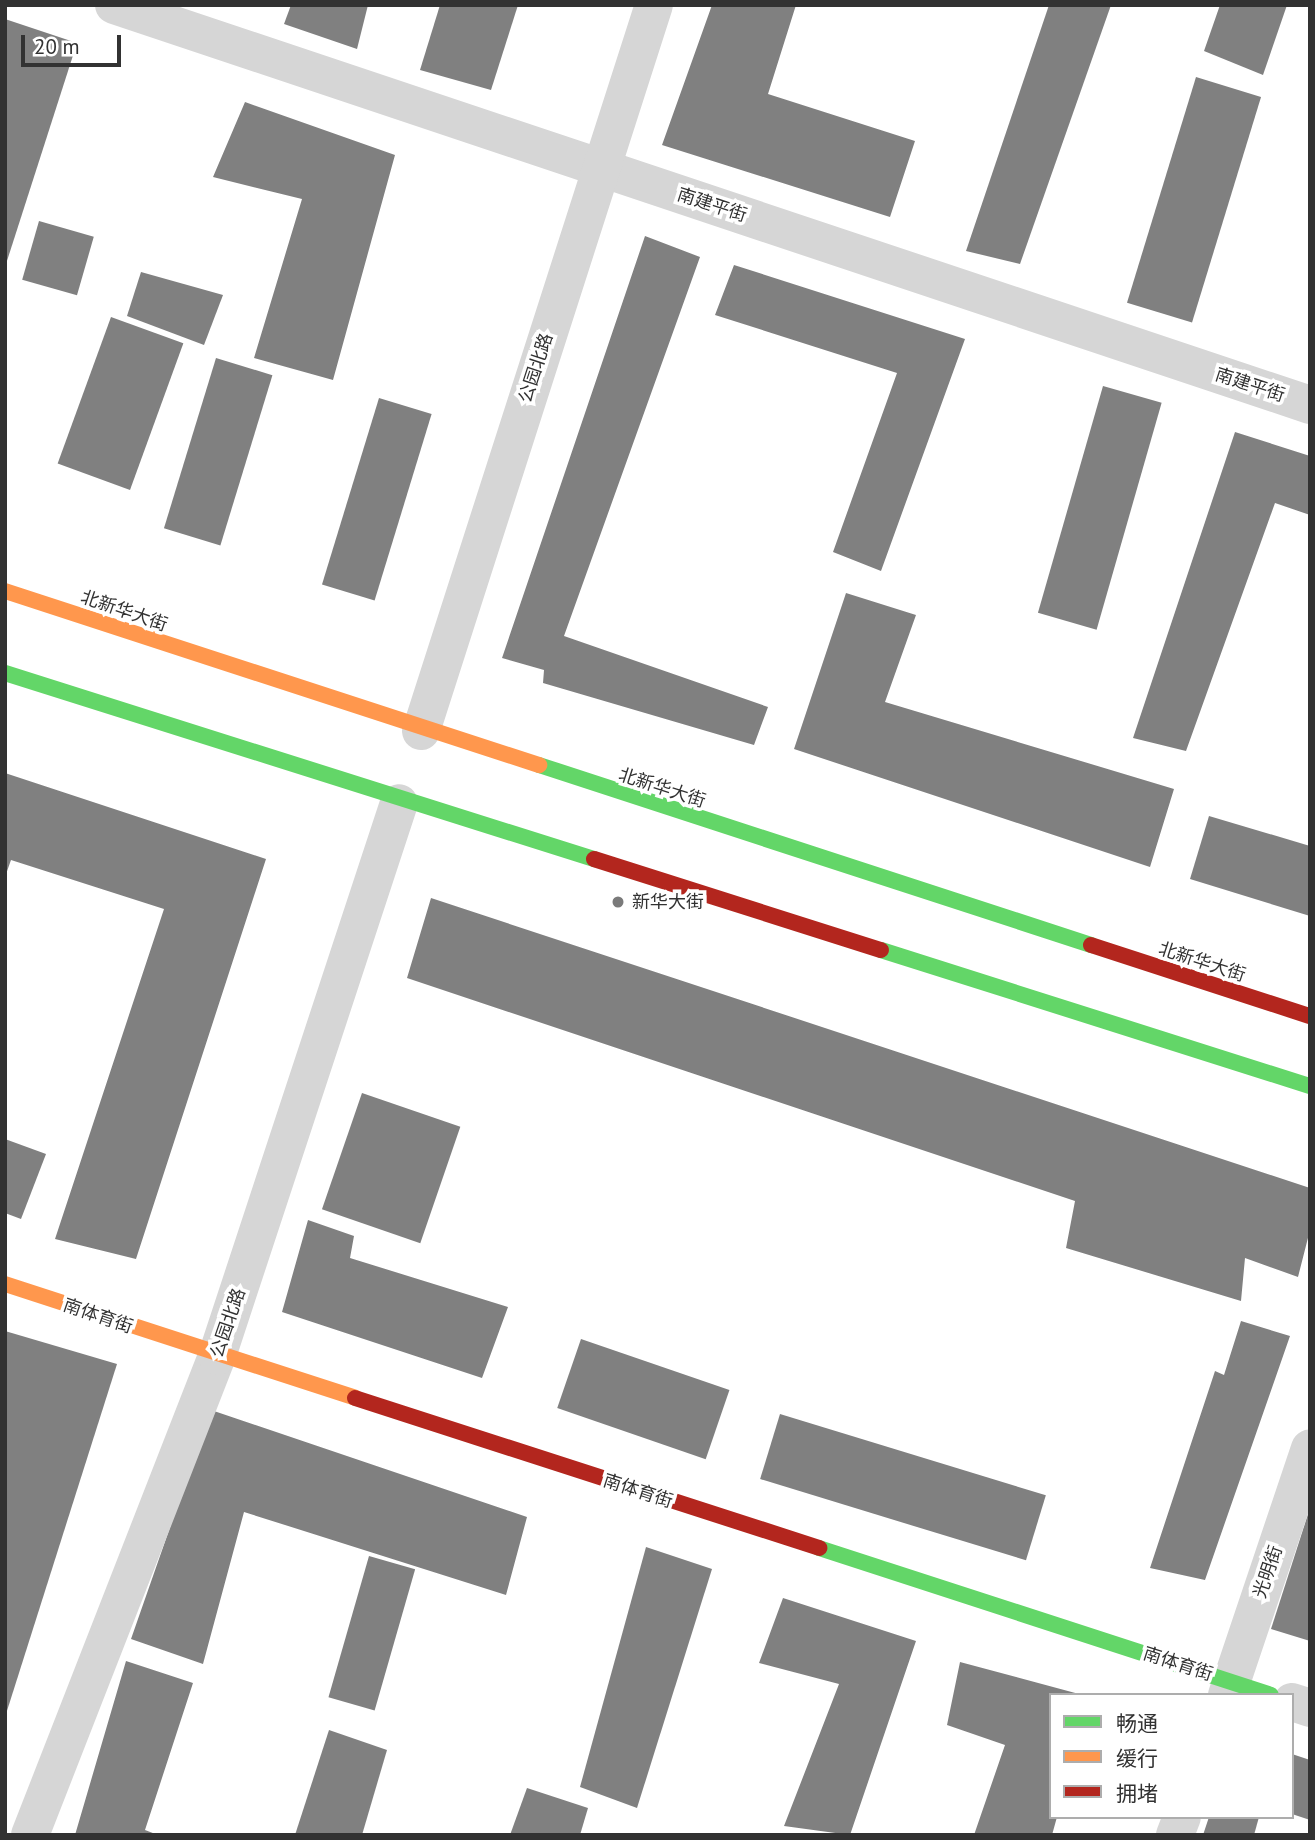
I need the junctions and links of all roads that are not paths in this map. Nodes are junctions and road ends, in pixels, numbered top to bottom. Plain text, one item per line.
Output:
1 (114, 5) edge
2 (653, 5) edge
3 (599, 167) junction
4 (1310, 405) edge
5 (5, 591) edge
6 (5, 673) edge
7 (421, 731) junction
8 (399, 803) junction
9 (1310, 1016) edge
10 (1310, 1086) edge
11 (5, 1284) edge
12 (217, 1356) junction
13 (1310, 1450) edge
14 (1229, 1688) edge
15 (1259, 1693) edge
16 (30, 1835) edge

1 - 3 street, 南建平街
2 - 3 street, 公园北路
3 - 4 street, 南建平街
3 - 7 street, 公园北路
5 - 7 main road, 北新华大街
6 - 8 main road
7 - 9 main road, 北新华大街
8 - 10 main road
8 - 12 street, 公园北路
11 - 12 main road, 南体育街
12 - 14 main road, 南体育街
12 - 16 street, 公园北路
13 - 14 street, 光明街
14 - 15 main road, 南体育街

